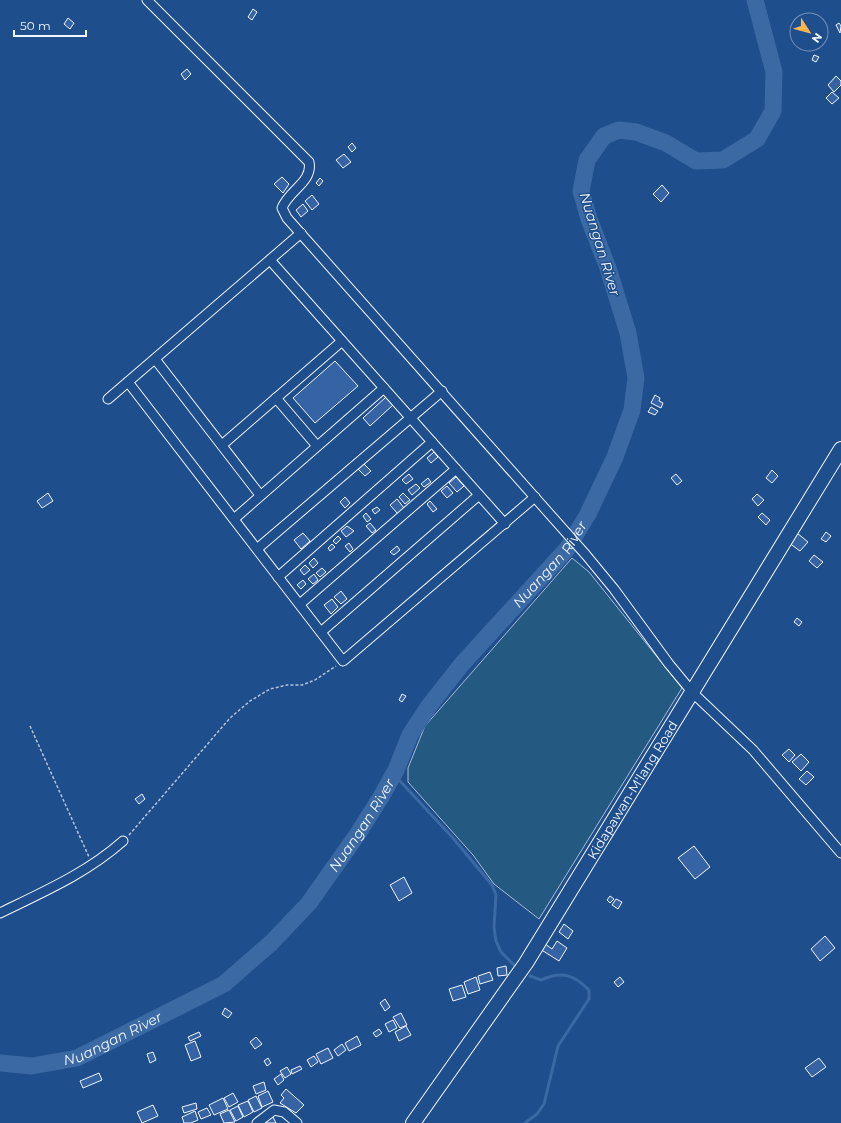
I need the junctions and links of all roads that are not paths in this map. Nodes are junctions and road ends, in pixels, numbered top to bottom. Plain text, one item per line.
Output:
1 (147, 0) edge
2 (301, 233) junction
3 (270, 260) junction
4 (342, 341) junction
5 (155, 359) junction
6 (128, 382) junction
7 (384, 388) junction
8 (442, 391) junction
9 (276, 398) junction
10 (108, 399) dead end
11 (410, 417) junction
12 (432, 442) junction
13 (222, 445) junction
14 (316, 446) junction
15 (841, 449) edge
16 (456, 469) junction
17 (260, 495) junction
18 (479, 495) junction
19 (535, 498) junction
20 (234, 519) junction
21 (504, 524) junction
22 (257, 549) junction
23 (278, 577) junction
24 (300, 604) junction
25 (321, 632) junction
26 (693, 693) junction
27 (124, 841) road end
28 (841, 853) edge
29 (0, 913) edge
30 (257, 1123) edge
31 (297, 1123) edge
32 (413, 1123) edge

1 - 2 street
2 - 3 street
2 - 8 street
3 - 4 street
3 - 5 street
4 - 7 street
4 - 9 street
5 - 6 street
5 - 13 street
6 - 10 street
6 - 20 street
7 - 11 street
7 - 14 street
8 - 11 street
8 - 19 street
9 - 13 street
9 - 14 street
11 - 12 street
11 - 22 street
12 - 16 street
12 - 23 street
13 - 17 street
14 - 17 street
15 - 26 main road, Kidapawan-M'lang Road
16 - 18 street
16 - 24 street
17 - 20 street
18 - 21 street
18 - 25 street
19 - 21 street
19 - 26 street
20 - 22 street
21 - 25 street
22 - 23 street
23 - 24 street
24 - 25 street
26 - 28 street
26 - 32 main road, Kidapawan-M'lang Road
27 - 29 street
30 - 31 street

